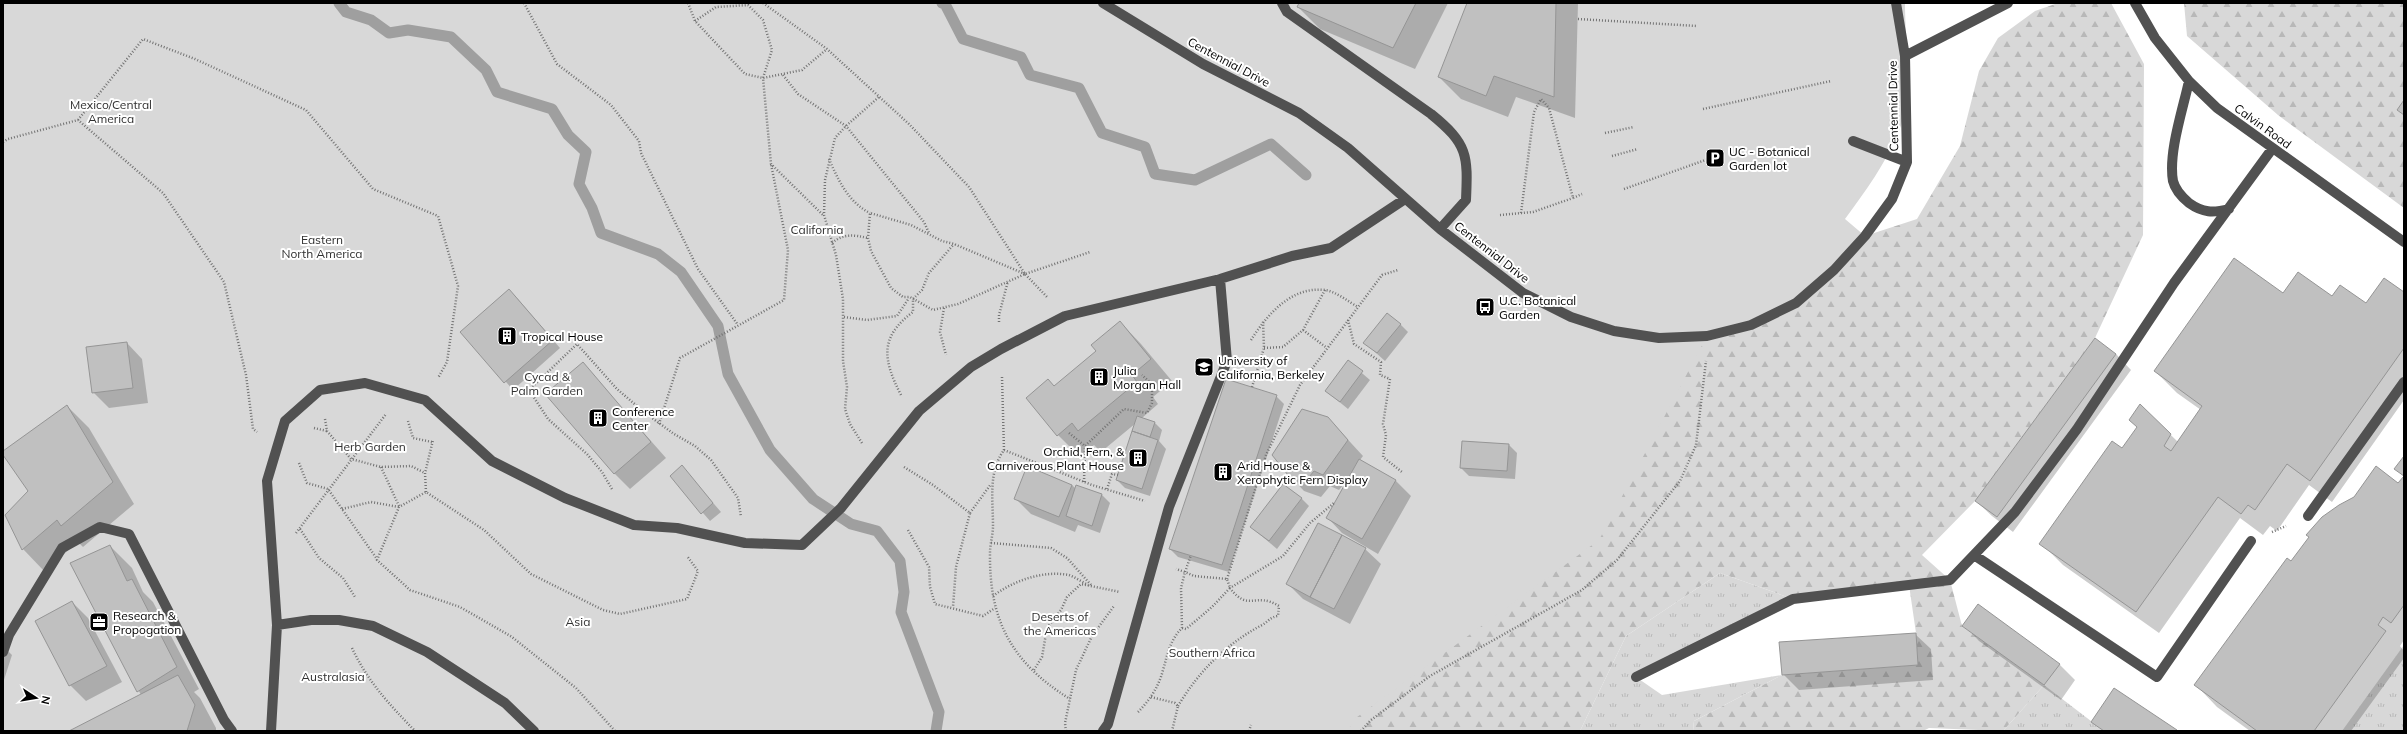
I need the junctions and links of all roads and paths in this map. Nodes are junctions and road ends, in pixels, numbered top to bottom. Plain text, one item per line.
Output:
1 (524, 3) edge
2 (688, 3) edge
3 (763, 3) edge
4 (1103, 3) edge
5 (1282, 3) edge
6 (1896, 3) edge
7 (2008, 3) edge
8 (2135, 3) edge
9 (1578, 18) dead end
10 (695, 21) junction
11 (1697, 26) dead end
12 (827, 49) junction
13 (1905, 56) junction
14 (783, 75) junction
15 (763, 78) junction
16 (1831, 81) dead end
17 (2189, 81) junction
18 (880, 96) junction
19 (1703, 109) dead end
20 (78, 120) junction
21 (846, 126) junction
22 (1634, 127) dead end
23 (1605, 133) dead end
24 (1853, 141) dead end
25 (3, 142) edge
26 (1638, 149) dead end
27 (2272, 149) junction
28 (1612, 156) dead end
29 (1714, 157) dead end
30 (829, 159) junction
31 (1907, 162) junction
32 (771, 164) junction
33 (1624, 189) dead end
34 (1582, 194) dead end
35 (1573, 198) junction
36 (1405, 199) junction
37 (2229, 210) junction
38 (870, 213) junction
39 (1521, 213) junction
40 (1500, 215) dead end
41 (824, 216) junction
42 (1440, 229) junction
43 (929, 234) junction
44 (868, 238) junction
45 (2404, 242) edge
46 (832, 243) junction
47 (954, 244) junction
48 (1090, 252) dead end
49 (1398, 270) dead end
50 (1025, 274) junction
51 (1220, 279) junction
52 (1326, 290) junction
53 (910, 297) junction
54 (913, 299) junction
55 (1358, 307) junction
56 (944, 308) junction
57 (1065, 316) junction
58 (844, 317) junction
59 (1348, 320) junction
60 (1263, 321) junction
61 (738, 325) junction
62 (1303, 330) junction
63 (1707, 336) junction
64 (1264, 348) junction
65 (1327, 348) junction
66 (1227, 361) junction
67 (964, 374) junction
68 (1142, 374) dead end
69 (2404, 382) edge
70 (1252, 387) dead end
71 (320, 390) junction
72 (402, 394) junction
73 (425, 400) junction
74 (392, 407) junction
75 (919, 411) junction
76 (445, 418) junction
77 (659, 424) junction
78 (850, 424) dead end
79 (1069, 433) dead end
80 (432, 442) junction
81 (1085, 446) junction
82 (279, 447) junction
83 (885, 455) junction
84 (351, 458) junction
85 (381, 467) junction
86 (1402, 472) dead end
87 (425, 473) junction
88 (1118, 475) dead end
89 (1084, 482) junction
90 (992, 483) junction
91 (1107, 488) junction
92 (328, 489) junction
93 (426, 492) junction
94 (1334, 503) dead end
95 (399, 506) junction
96 (1169, 507) junction
97 (342, 509) junction
98 (970, 513) junction
99 (2308, 516) joint
100 (634, 525) junction
101 (300, 529) junction
102 (908, 530) dead end
103 (2251, 541) joint
104 (745, 543) junction
105 (991, 543) junction
106 (1191, 555) dead end
107 (1974, 555) junction
108 (377, 560) junction
109 (273, 561) junction
110 (1155, 562) junction
111 (698, 571) dead end
112 (1185, 572) junction
113 (1227, 579) junction
114 (1148, 584) junction
115 (1092, 587) junction
116 (1230, 588) junction
117 (1129, 594) junction
118 (993, 596) junction
119 (953, 607) junction
120 (995, 608) junction
121 (339, 620) junction
122 (277, 625) junction
123 (373, 626) junction
124 (1182, 628) junction
125 (3, 652) edge
126 (1034, 670) junction
127 (1636, 677) dead end
128 (1151, 697) junction
129 (1070, 699) junction
130 (1178, 706) junction
131 (1251, 726) dead end
132 (1106, 728) edge
133 (232, 731) edge
134 (271, 731) edge
135 (415, 731) edge
136 (534, 731) edge
137 (615, 731) edge
138 (1066, 731) edge
139 (1172, 731) edge
140 (1249, 731) edge
141 (1361, 731) edge

1 - 61 path
2 - 10 path
3 - 12 path
4 - 36 street, Centennial Drive
5 - 42 street
6 - 13 street, Centennial Drive
7 - 13 street
8 - 17 street, Calvin Road
9 - 11 path
10 - 15 path
10 - 15 path
12 - 14 path
12 - 18 path
13 - 31 street, Centennial Drive
14 - 15 path
14 - 21 path
15 - 32 path
16 - 19 path
17 - 27 street, Calvin Road
17 - 37 street
18 - 21 path
18 - 50 path
20 - 25 path
20 - 73 path
20 - 82 path
21 - 30 path
21 - 43 path
22 - 23 path
24 - 31 street
26 - 28 path
27 - 37 street
27 - 45 street, Calvin Road
29 - 33 path
30 - 38 path
30 - 41 path
31 - 63 street, Centennial Drive
32 - 41 path
32 - 61 path
34 - 35 path
35 - 39 path
35 - 39 path
36 - 42 street, Centennial Drive
36 - 51 street
37 - 107 street
38 - 43 path
38 - 44 path
39 - 40 path
41 - 46 path
42 - 63 street, Centennial Drive
43 - 47 path
44 - 46 path
44 - 53 path
46 - 58 path
47 - 50 path
47 - 54 path
48 - 50 path
49 - 55 path
50 - 56 path
50 - 57 path
51 - 57 street
51 - 66 street
52 - 55 path
52 - 60 path
52 - 62 path
53 - 54 path
53 - 58 path
54 - 56 path
54 - 75 path
55 - 59 path
56 - 67 path
57 - 67 street
58 - 78 path
59 - 65 path
59 - 86 path
60 - 64 path
60 - 66 path
61 - 77 path
62 - 64 path
62 - 65 path
63 - 141 path
64 - 70 path
65 - 113 path
66 - 96 street
67 - 75 street
68 - 81 path
69 - 99 street
71 - 72 street
71 - 82 street
71 - 84 path
72 - 73 street
72 - 74 path
73 - 76 street
74 - 80 path
74 - 84 path
75 - 83 street
76 - 80 path
76 - 100 street
77 - 100 path
77 - 104 path
79 - 81 path
80 - 87 path
81 - 89 path
82 - 92 path
82 - 109 street
83 - 98 path
83 - 104 street
84 - 85 path
84 - 92 path
85 - 87 path
85 - 95 path
87 - 93 path
88 - 91 path
89 - 90 path
89 - 91 path
90 - 98 path
90 - 105 path
91 - 96 path
92 - 97 path
92 - 101 path
93 - 95 path
93 - 111 path
94 - 116 path
95 - 97 path
95 - 108 path
96 - 110 street
97 - 108 path
98 - 119 path
99 - 103 path
100 - 104 street
101 - 109 path
101 - 123 path
102 - 119 path
103 - 107 street
105 - 115 path
105 - 118 path
106 - 112 path
107 - 127 street
108 - 137 path
109 - 122 street
110 - 112 path
110 - 114 street
112 - 113 path
112 - 124 path
113 - 116 path
114 - 117 path
114 - 132 street
115 - 117 path
115 - 118 path
115 - 126 path
116 - 124 path
116 - 130 path
117 - 129 path
118 - 120 path
119 - 120 path
120 - 126 path
121 - 122 street
121 - 123 street
121 - 135 path
122 - 134 street
123 - 136 street
124 - 128 path
125 - 133 street
126 - 129 path
128 - 130 path
128 - 132 path
129 - 138 path
130 - 139 path
131 - 140 path

